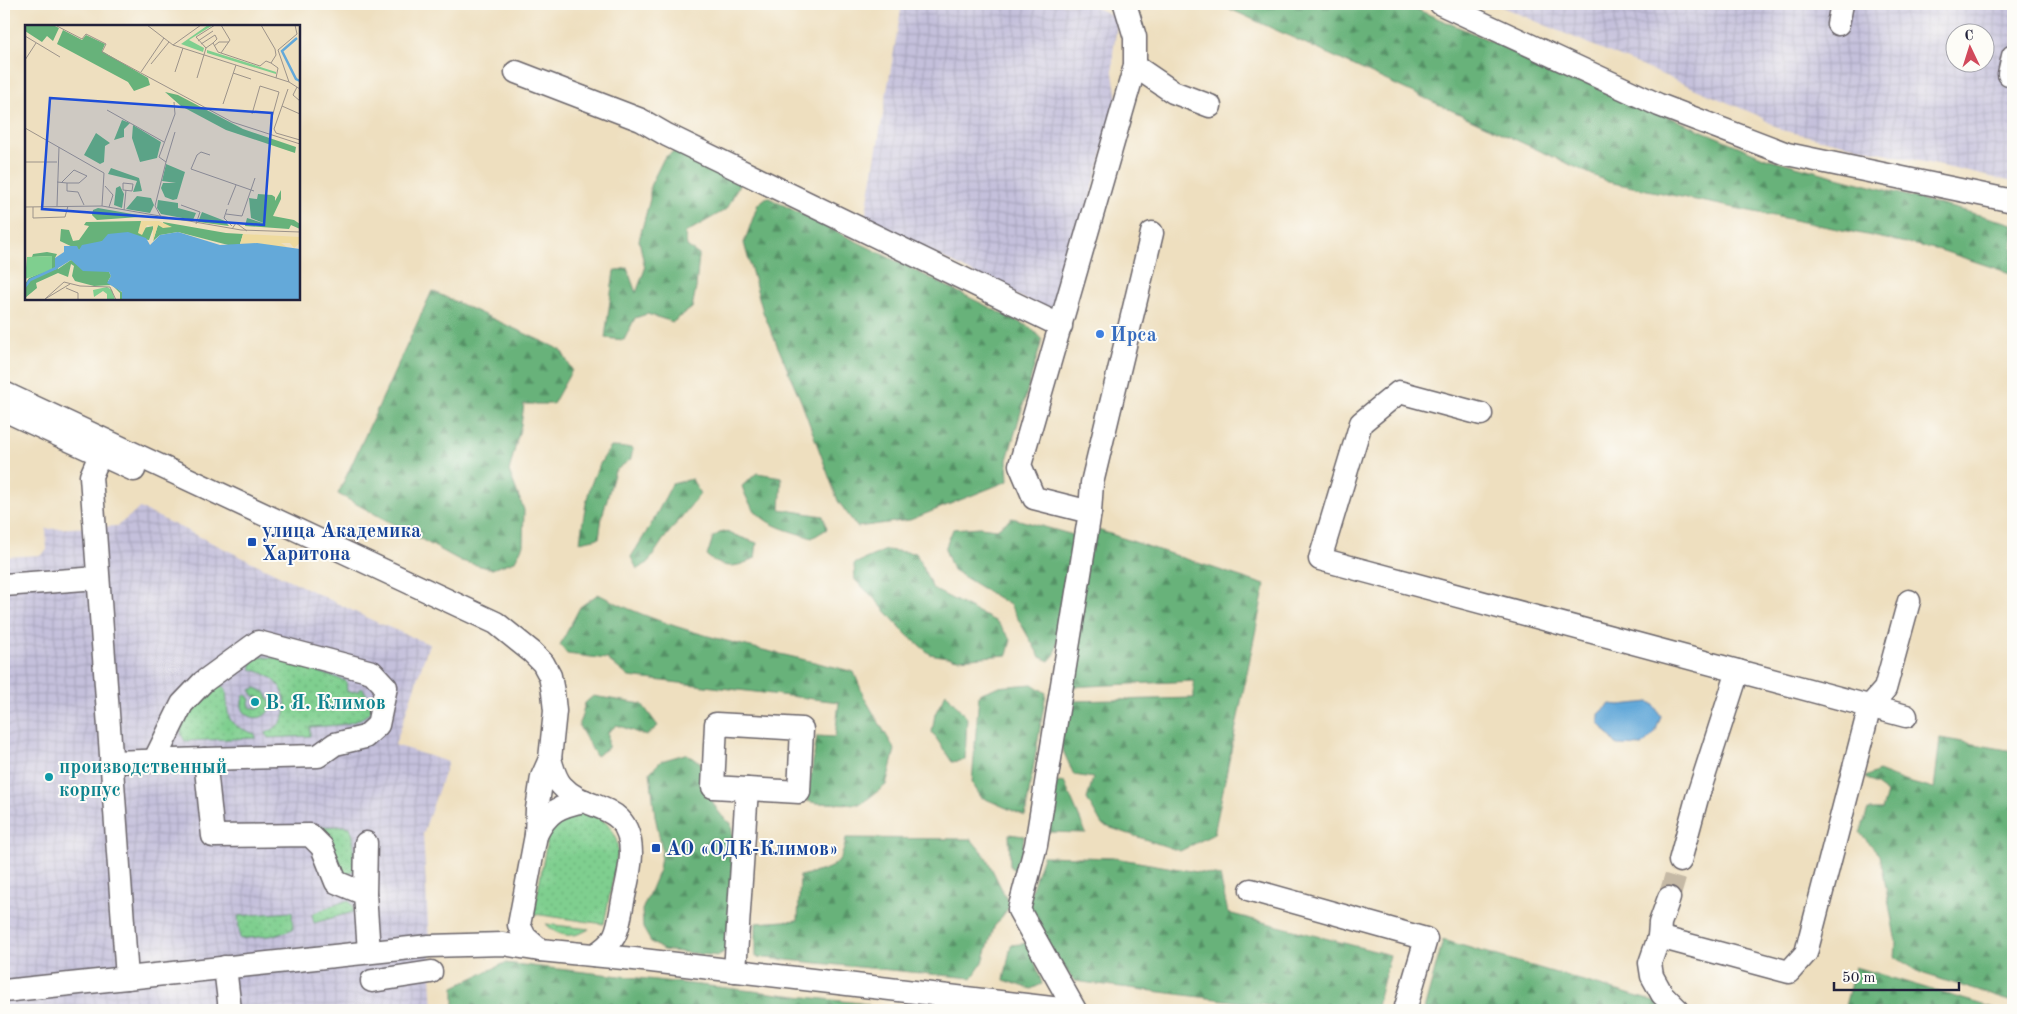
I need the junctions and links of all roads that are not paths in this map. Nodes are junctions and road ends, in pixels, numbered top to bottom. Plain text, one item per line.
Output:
1 (1125, 4) edge
2 (1441, 4) edge
3 (1135, 66) junction
4 (516, 72) dead end
5 (1210, 106) dead end
6 (2013, 200) edge
7 (1152, 233) dead end
8 (1061, 326) junction
9 (4, 393) edge
10 (4, 410) edge
11 (1480, 414) dead end
12 (103, 448) junction
13 (1090, 512) junction
14 (98, 578) junction
15 (4, 585) edge
16 (1909, 601) dead end
17 (1738, 671) junction
18 (1870, 706) junction
19 (1906, 716) dead end
20 (550, 758) junction
21 (205, 759) junction
22 (154, 761) junction
23 (111, 762) junction
24 (747, 789) junction
25 (585, 802) junction
26 (536, 834) junction
27 (366, 843) dead end
28 (1680, 861) tunnel mouth
29 (1251, 890) dead end
30 (365, 894) junction
31 (1668, 898) tunnel mouth
32 (618, 934) junction
33 (1659, 937) junction
34 (540, 950) junction
35 (369, 952) junction
36 (594, 955) junction
37 (634, 959) junction
38 (226, 967) junction
39 (735, 970) junction
40 (431, 972) dead end
41 (127, 978) junction
42 (372, 981) dead end
43 (4, 991) edge
44 (230, 1010) edge
45 (1068, 1010) edge
46 (1075, 1010) edge
47 (1405, 1010) edge
48 (1678, 1010) edge

1 - 3 street
2 - 6 street
3 - 5 street
3 - 8 street
4 - 8 street
7 - 13 street
8 - 13 street
9 - 12 street
10 - 12 street
11 - 17 street
12 - 14 street
12 - 20 street
13 - 46 street
14 - 15 street
14 - 23 street
16 - 18 street
17 - 18 street
17 - 28 street
18 - 19 street
18 - 33 street
20 - 25 street
20 - 26 street
21 - 22 street
21 - 22 street
21 - 30 street
22 - 23 street
23 - 41 street
24 - 24 street
24 - 39 street
25 - 26 street
25 - 32 street
26 - 34 street
27 - 30 street
29 - 47 street
30 - 35 street
31 - 33 street
32 - 36 street
32 - 37 street
33 - 48 street
34 - 35 street
34 - 36 street
35 - 38 street
36 - 37 street
37 - 39 street
38 - 41 street
38 - 44 street
39 - 45 street
40 - 42 street
41 - 43 street

